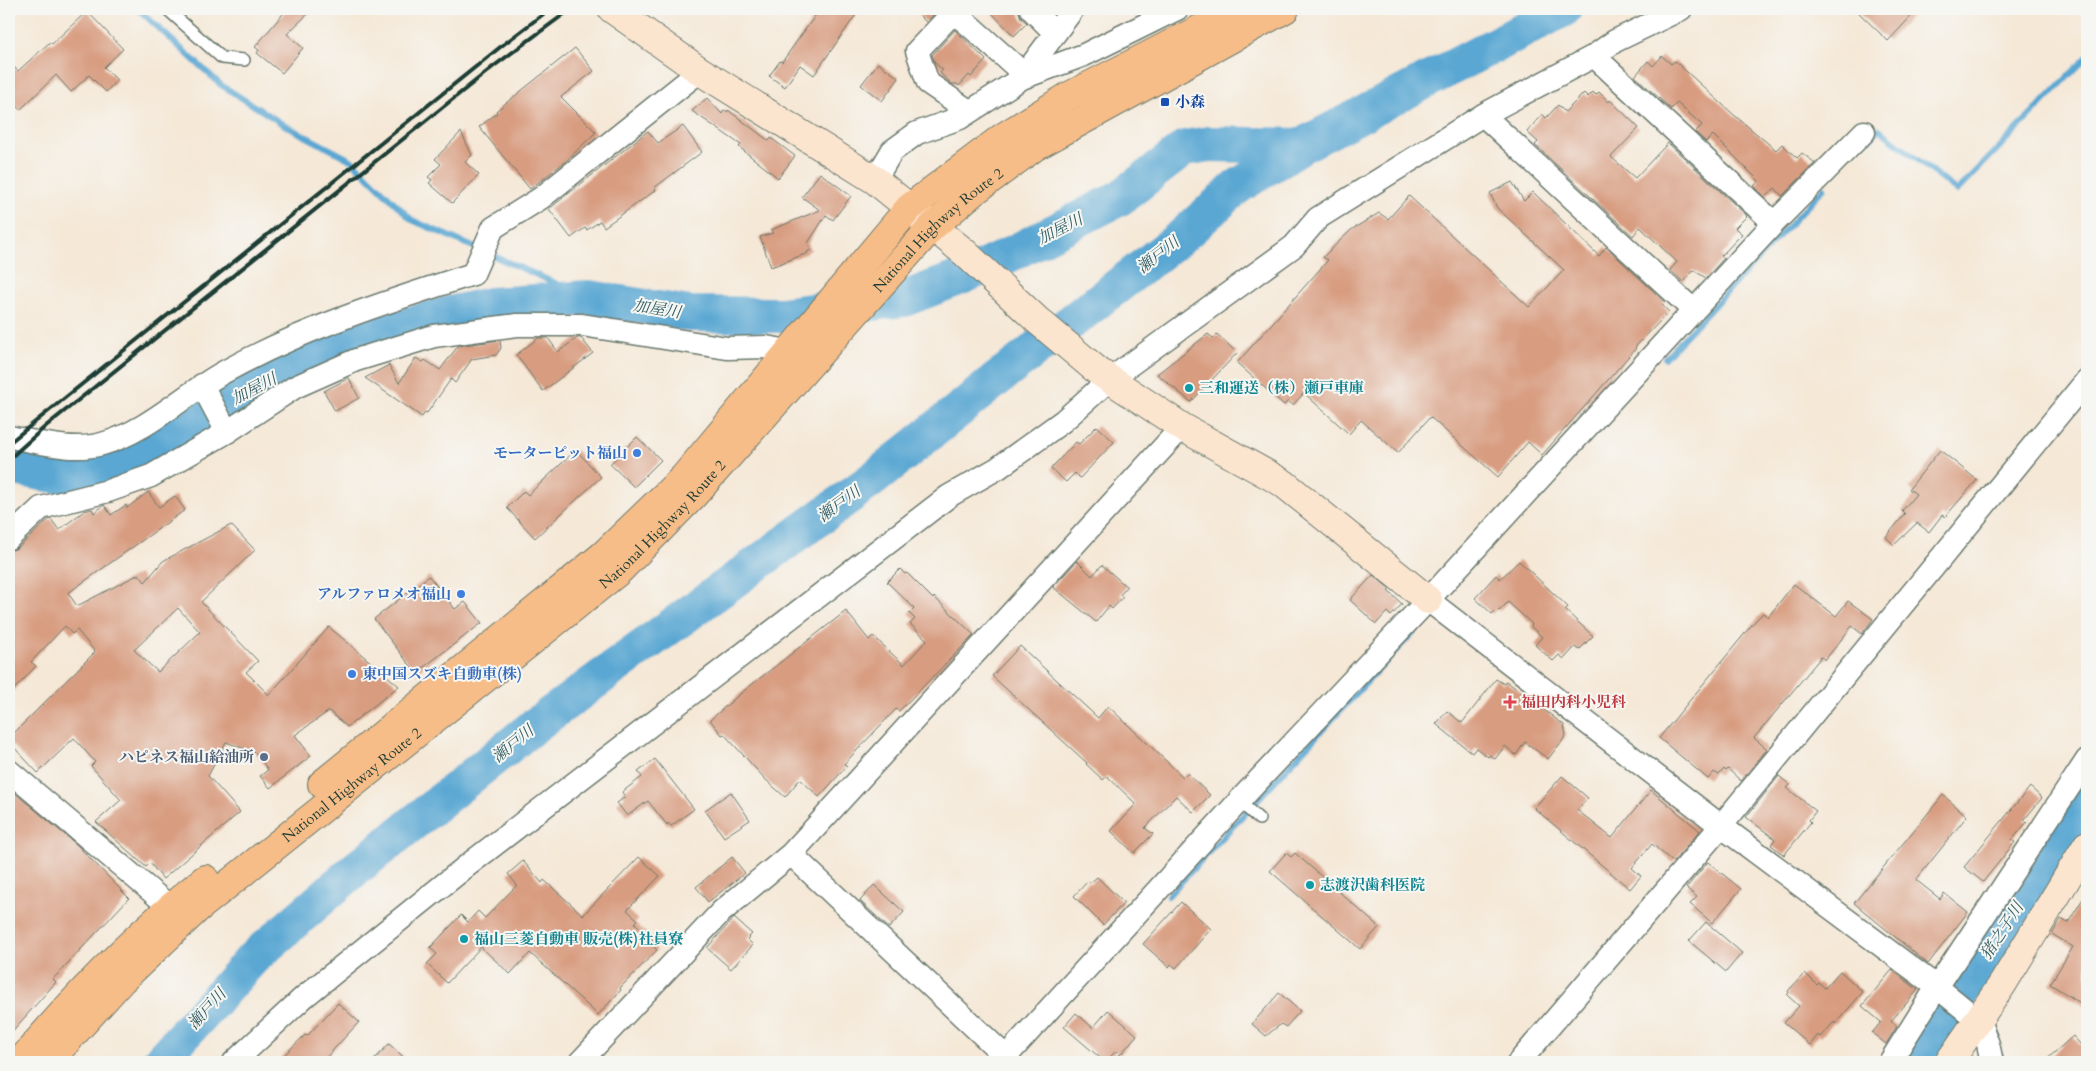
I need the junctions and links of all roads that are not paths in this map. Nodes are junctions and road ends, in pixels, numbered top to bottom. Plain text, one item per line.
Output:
1 (167, 9) edge
2 (612, 9) edge
3 (1031, 9) edge
4 (1074, 9) edge
5 (1177, 9) edge
6 (1239, 9) edge
7 (1285, 9) edge
8 (1681, 9) edge
9 (1054, 32) junction
10 (1084, 55) junction
11 (1594, 56) junction
12 (244, 60) dead end
13 (700, 71) junction
14 (1022, 78) junction
15 (1098, 81) junction
16 (970, 111) junction
17 (1483, 115) junction
18 (1864, 132) dead end
19 (875, 180) junction
20 (909, 208) junction
21 (1774, 223) junction
22 (932, 227) junction
23 (1694, 310) junction
24 (797, 343) junction
25 (1104, 376) junction
26 (2087, 380) edge
27 (204, 389) junction
28 (1182, 427) junction
29 (225, 429) junction
30 (9, 437) edge
31 (9, 538) edge
32 (1434, 604) junction
33 (2087, 760) edge
34 (9, 770) edge
35 (1242, 803) junction
36 (1259, 819) dead end
37 (1721, 826) junction
38 (2087, 845) edge
39 (790, 854) junction
40 (170, 907) junction
41 (1939, 989) junction
42 (1974, 1017) junction
43 (243, 1059) edge
44 (1004, 1059) edge
45 (20, 1062) edge
46 (48, 1062) edge
47 (580, 1062) edge
48 (1519, 1062) edge
49 (1890, 1062) edge
50 (1949, 1062) edge
51 (1992, 1062) edge

1 - 12 lane
2 - 13 street
3 - 9 street
4 - 9 street
5 - 10 street
6 - 15 highway, National Highway Route 2
7 - 22 highway, National Highway Route 2
8 - 11 street
9 - 14 street
10 - 14 street
10 - 15 street
11 - 17 street
11 - 21 street
13 - 19 street
13 - 27 street
14 - 16 street
14 - 16 street
15 - 20 highway, National Highway Route 2
16 - 19 street
17 - 23 street
17 - 25 street
18 - 21 street
19 - 20 street
20 - 22 street
20 - 24 highway, National Highway Route 2
21 - 23 street
22 - 25 street
22 - 46 highway, National Highway Route 2
23 - 32 street
24 - 29 street
24 - 40 highway, National Highway Route 2
25 - 28 street
25 - 43 street
26 - 37 street
27 - 29 street
27 - 30 street
28 - 32 street
28 - 39 street
29 - 31 street
32 - 35 street
32 - 37 street
33 - 41 street
34 - 40 street
35 - 36 lane
35 - 44 street
37 - 41 street
37 - 48 street
38 - 42 street
39 - 44 street
39 - 47 street
40 - 45 highway, National Highway Route 2
41 - 42 street
41 - 49 street
42 - 50 street
42 - 51 street

